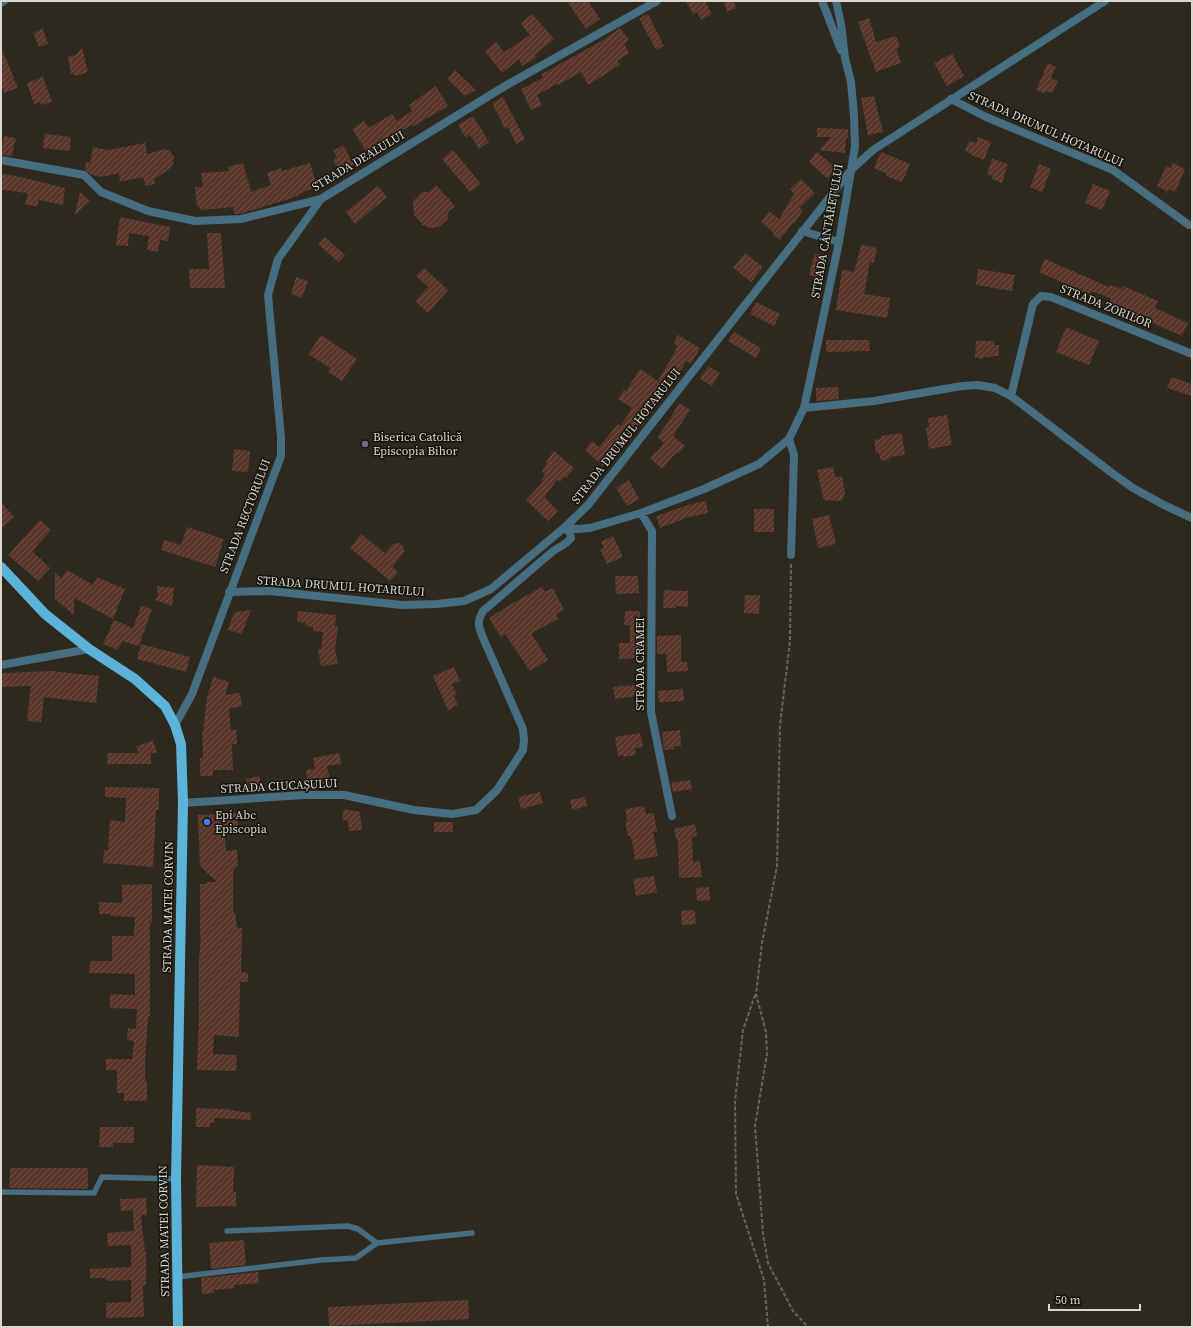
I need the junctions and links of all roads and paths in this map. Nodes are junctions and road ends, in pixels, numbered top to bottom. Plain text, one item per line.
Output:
1 (4, 1) edge
2 (657, 1) edge
3 (822, 1) edge
4 (836, 1) edge
5 (1105, 1) edge
6 (1, 4) edge
7 (845, 58) junction
8 (951, 99) junction
9 (1, 160) edge
10 (851, 170) junction
11 (321, 199) junction
12 (1189, 225) dead end
13 (802, 231) junction
14 (839, 242) junction
15 (1192, 354) edge
16 (1011, 396) junction
17 (804, 408) junction
18 (789, 439) junction
19 (641, 513) junction
20 (1192, 518) edge
21 (565, 527) junction
22 (790, 555) joint
23 (1, 567) edge
24 (229, 592) junction
25 (89, 649) junction
26 (1, 665) edge
27 (175, 725) junction
28 (183, 803) junction
29 (672, 816) dead end
30 (756, 994) junction
31 (176, 1179) junction
32 (1, 1192) edge
33 (227, 1231) dead end
34 (472, 1233) dead end
35 (377, 1242) junction
36 (177, 1277) junction
37 (178, 1327) edge
38 (768, 1327) edge
39 (808, 1327) edge

1 - 6 street
2 - 11 street, STRADA DEALULUI
3 - 7 street, STRADA CÂNTĂREȚULUI
4 - 7 street, STRADA CÂNTĂREȚULUI
5 - 8 street, STRADA DRUMUL HOTARULUI
7 - 10 street, STRADA CÂNTĂREȚULUI
8 - 10 street, STRADA DRUMUL HOTARULUI
8 - 12 street, STRADA DRUMUL HOTARULUI
9 - 11 street, STRADA DEALULUI
10 - 13 street, STRADA DRUMUL HOTARULUI
10 - 14 street, STRADA CÂNTĂREȚULUI
11 - 24 street, STRADA RECTORULUI
13 - 14 street
13 - 21 street, STRADA DRUMUL HOTARULUI
14 - 17 street, STRADA CÂNTĂREȚULUI
15 - 16 street, STRADA ZORILOR
16 - 17 street
16 - 20 street
17 - 18 street, STRADA CÂNTĂREȚULUI
18 - 19 street, STRADA CÂNTĂREȚULUI
18 - 22 street
19 - 21 street, STRADA CÂNTĂREȚULUI
19 - 29 street, STRADA CRAMEI
21 - 24 street, STRADA DRUMUL HOTARULUI
21 - 28 street, STRADA CIUCAȘULUI
22 - 30 path
23 - 25 main road, STRADA MATEI CORVIN
24 - 27 street, STRADA RECTORULUI
25 - 26 street
25 - 27 main road, STRADA MATEI CORVIN
27 - 28 main road, STRADA MATEI CORVIN
28 - 31 main road, STRADA MATEI CORVIN
30 - 38 path
30 - 39 path
31 - 32 lane
31 - 36 main road, STRADA MATEI CORVIN
33 - 35 lane
34 - 35 lane
35 - 36 lane
36 - 37 main road, STRADA MATEI CORVIN

